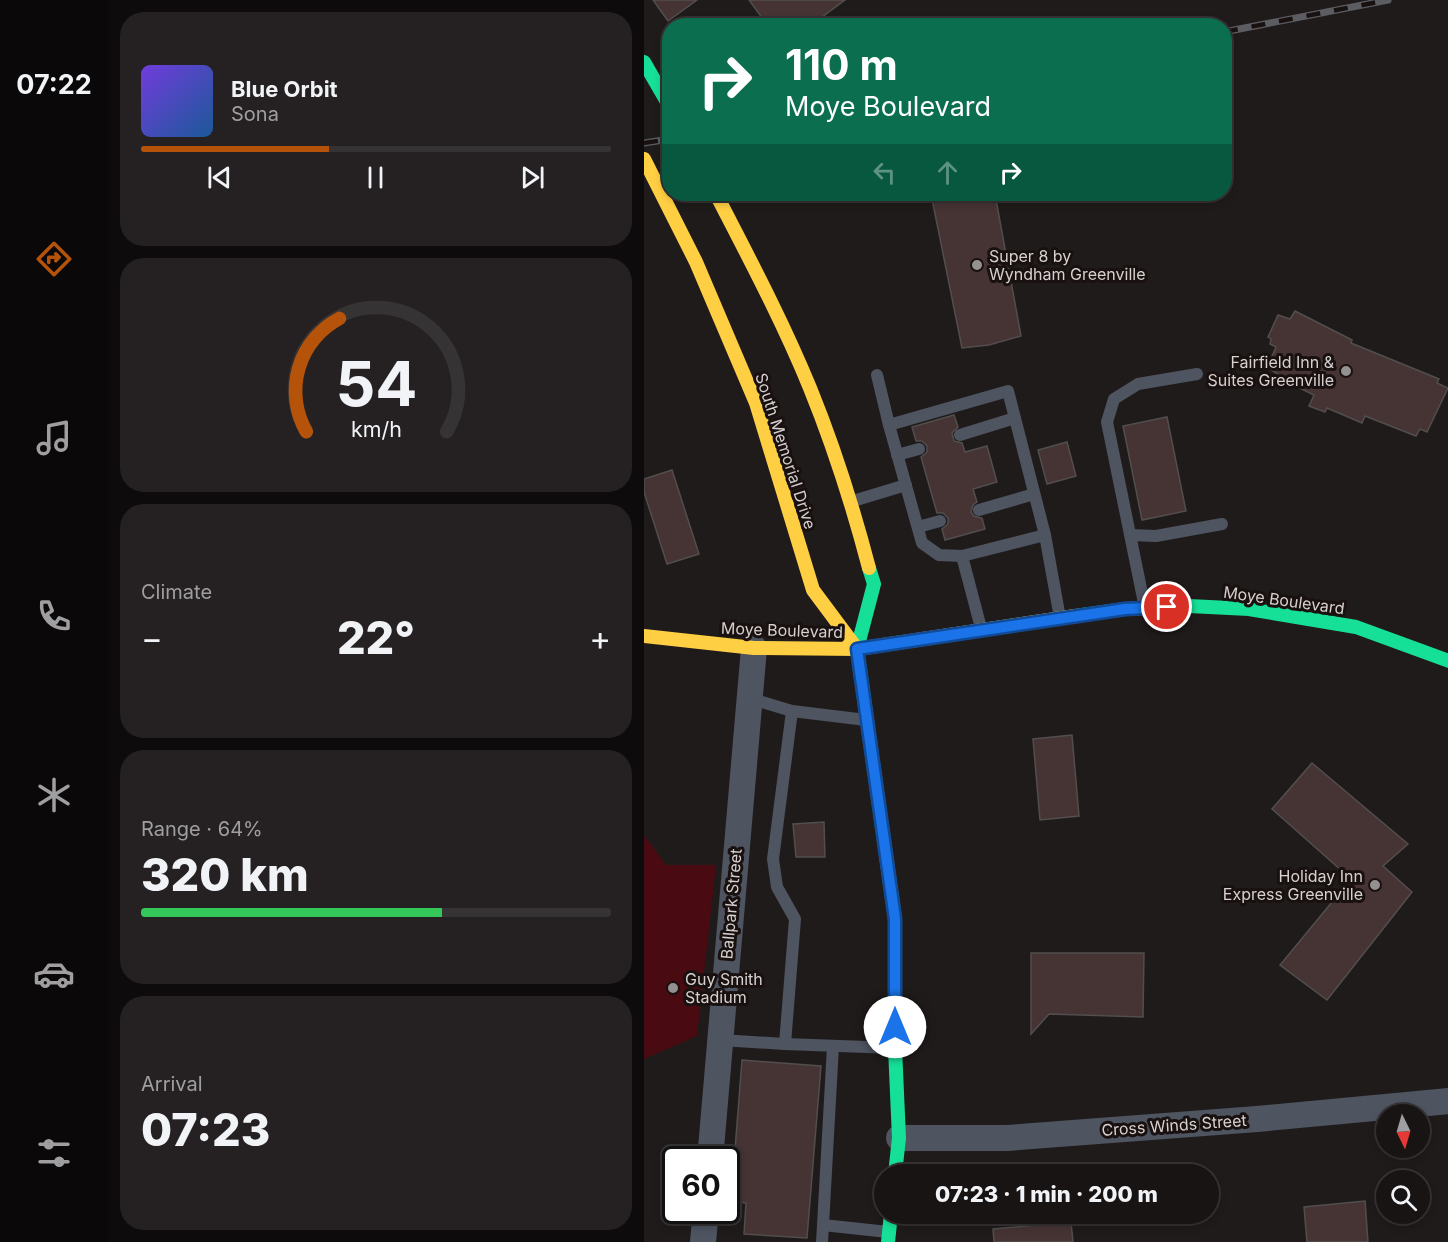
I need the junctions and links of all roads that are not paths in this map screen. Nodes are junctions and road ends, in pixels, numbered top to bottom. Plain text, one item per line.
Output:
1 (644, 62) edge
2 (662, 93) edge
3 (644, 159) edge
4 (662, 195) edge
5 (665, 201) edge
6 (720, 201) edge
7 (1197, 374) dead end
8 (877, 375) dead end
9 (1015, 418) junction
10 (889, 425) junction
11 (960, 435) dead end
12 (919, 449) dead end
13 (897, 455) junction
14 (906, 485) junction
15 (1034, 494) junction
16 (851, 501) junction
17 (979, 510) dead end
18 (940, 521) dead end
19 (1222, 524) dead end
20 (918, 527) junction
21 (1044, 535) junction
22 (1131, 535) junction
23 (962, 556) junction
24 (1145, 608) junction
25 (1061, 619) junction
26 (982, 631) junction
27 (644, 636) edge
28 (754, 648) junction
29 (857, 649) junction
30 (1448, 661) edge
31 (749, 698) junction
32 (792, 711) junction
33 (867, 721) junction
34 (720, 1040) junction
35 (785, 1044) junction
36 (833, 1046) junction
37 (895, 1048) junction
38 (1448, 1101) edge
39 (899, 1138) junction
40 (711, 1146) edge
41 (896, 1164) edge
42 (705, 1224) edge
43 (823, 1226) junction
44 (888, 1237) edge
45 (703, 1242) edge
46 (822, 1242) edge

1 - 2 main road
3 - 4 main road, South Memorial Drive
5 - 29 main road, South Memorial Drive
6 - 16 main road, South Memorial Drive
7 - 22 lane
8 - 10 lane
9 - 10 lane
9 - 11 lane
9 - 15 lane
10 - 13 lane
12 - 13 lane
13 - 14 lane
14 - 16 lane
14 - 20 lane
15 - 17 lane
15 - 21 lane
16 - 29 main road, South Memorial Drive
18 - 20 lane
19 - 22 lane
20 - 23 lane
21 - 23 lane
21 - 25 lane
22 - 24 lane
23 - 26 lane
24 - 25 main road, Moye Boulevard
24 - 30 main road, Moye Boulevard
25 - 26 main road, Moye Boulevard
26 - 29 main road, Moye Boulevard
27 - 28 main road, Moye Boulevard
28 - 29 main road, Moye Boulevard
28 - 31 street, Ballpark Street
29 - 33 main road, South Memorial Drive
31 - 32 lane
31 - 34 street, Ballpark Street
32 - 33 lane
32 - 35 lane
33 - 37 main road, South Memorial Drive
34 - 35 lane
34 - 40 street, Ballpark Street
35 - 36 lane
36 - 37 lane
36 - 43 lane
37 - 39 main road, South Memorial Drive
38 - 39 street, Cross Winds Street
39 - 41 main road, South Memorial Drive
42 - 45 street
43 - 44 lane
43 - 46 lane

